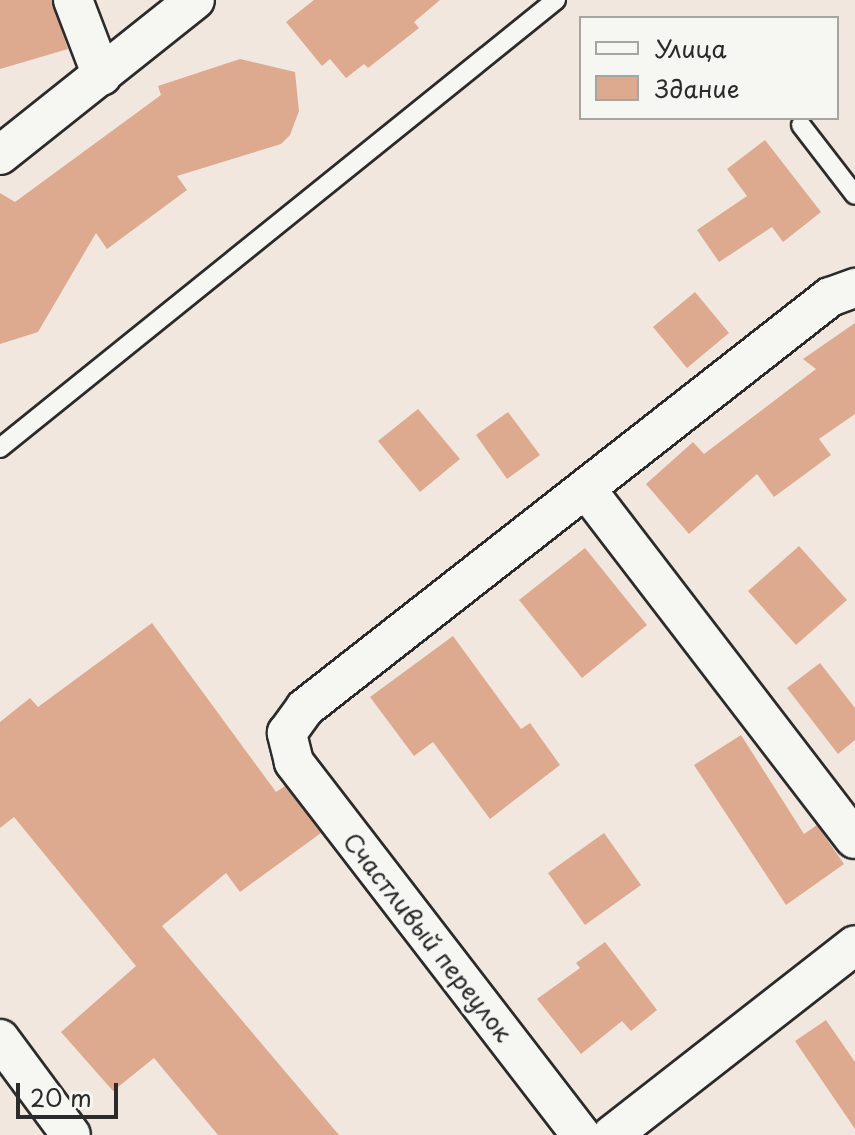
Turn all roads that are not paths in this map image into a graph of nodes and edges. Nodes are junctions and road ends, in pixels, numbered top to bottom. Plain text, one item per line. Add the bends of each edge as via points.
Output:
1 (73, 0) edge
2 (195, 0) edge
3 (556, 0) edge
4 (102, 76) junction
5 (801, 125) dead end
6 (0, 155) edge
7 (855, 195) edge
8 (855, 288) edge
9 (0, 448) edge
10 (586, 489) junction
11 (855, 839) edge
12 (855, 945) edge
13 (0, 1039) edge
14 (71, 1135) edge
15 (581, 1135) edge
16 (612, 1135) edge

1 - 4 street
2 - 4 street
3 - 9 lane
4 - 6 street
5 - 7 lane
8 - 10 street via 830,297
10 - 11 street
10 - 15 street, Счастливый переулок via 305,708 287,733 294,762
12 - 16 street
13 - 14 street

